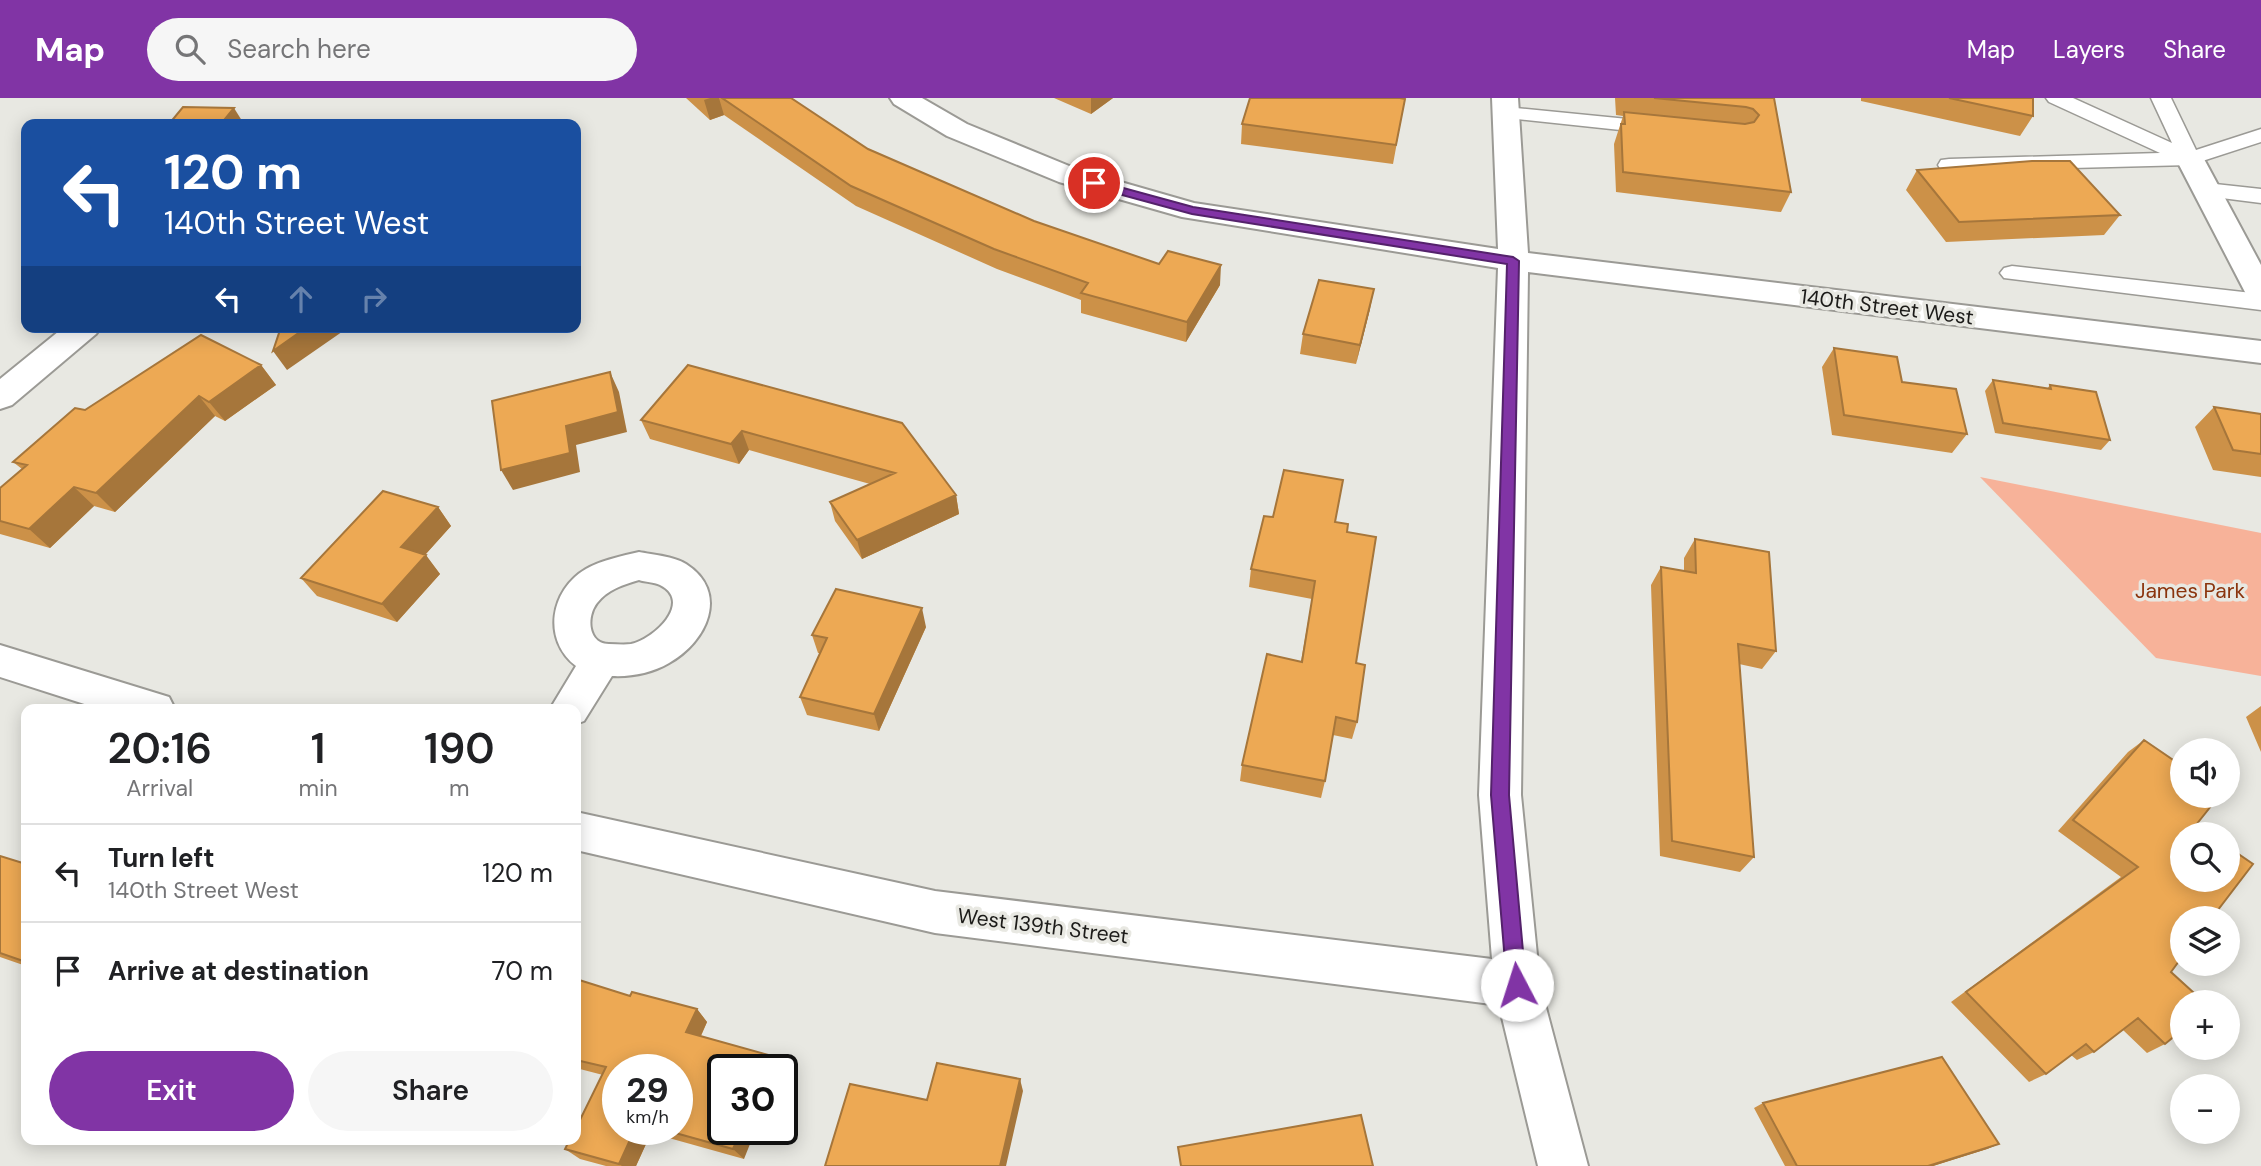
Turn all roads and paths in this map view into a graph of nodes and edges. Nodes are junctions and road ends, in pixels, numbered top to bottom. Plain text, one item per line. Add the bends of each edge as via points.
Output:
1 (2056, 98) edge
2 (2161, 98) edge
3 (913, 100) edge
4 (1505, 106) edge
5 (1682, 130) edge
6 (2261, 135) edge
7 (2190, 159) junction
8 (1949, 165) edge
9 (2206, 190) junction
10 (2261, 196) edge
11 (1513, 261) junction
12 (2012, 273) dead end
13 (2261, 294) edge
14 (2261, 302) edge
15 (78, 333) edge
16 (2261, 352) edge
17 (0, 397) edge
18 (601, 660) dead end
19 (0, 661) edge
20 (139, 704) edge
21 (572, 704) edge
22 (581, 832) edge
23 (1517, 985) junction
24 (1563, 1166) edge

1 - 7 lane
2 - 7 lane
3 - 11 street, 140th Street West via 957,130 1069,176 1192,211
4 - 5 lane
4 - 11 street
6 - 7 lane
7 - 8 lane
7 - 9 street
9 - 10 lane
9 - 13 street
11 - 16 street, 140th Street West
11 - 23 street via 1500,795
12 - 14 lane
15 - 17 street
18 - 21 street
19 - 20 street
22 - 23 street, West 139th Street via 935,912
23 - 24 street

